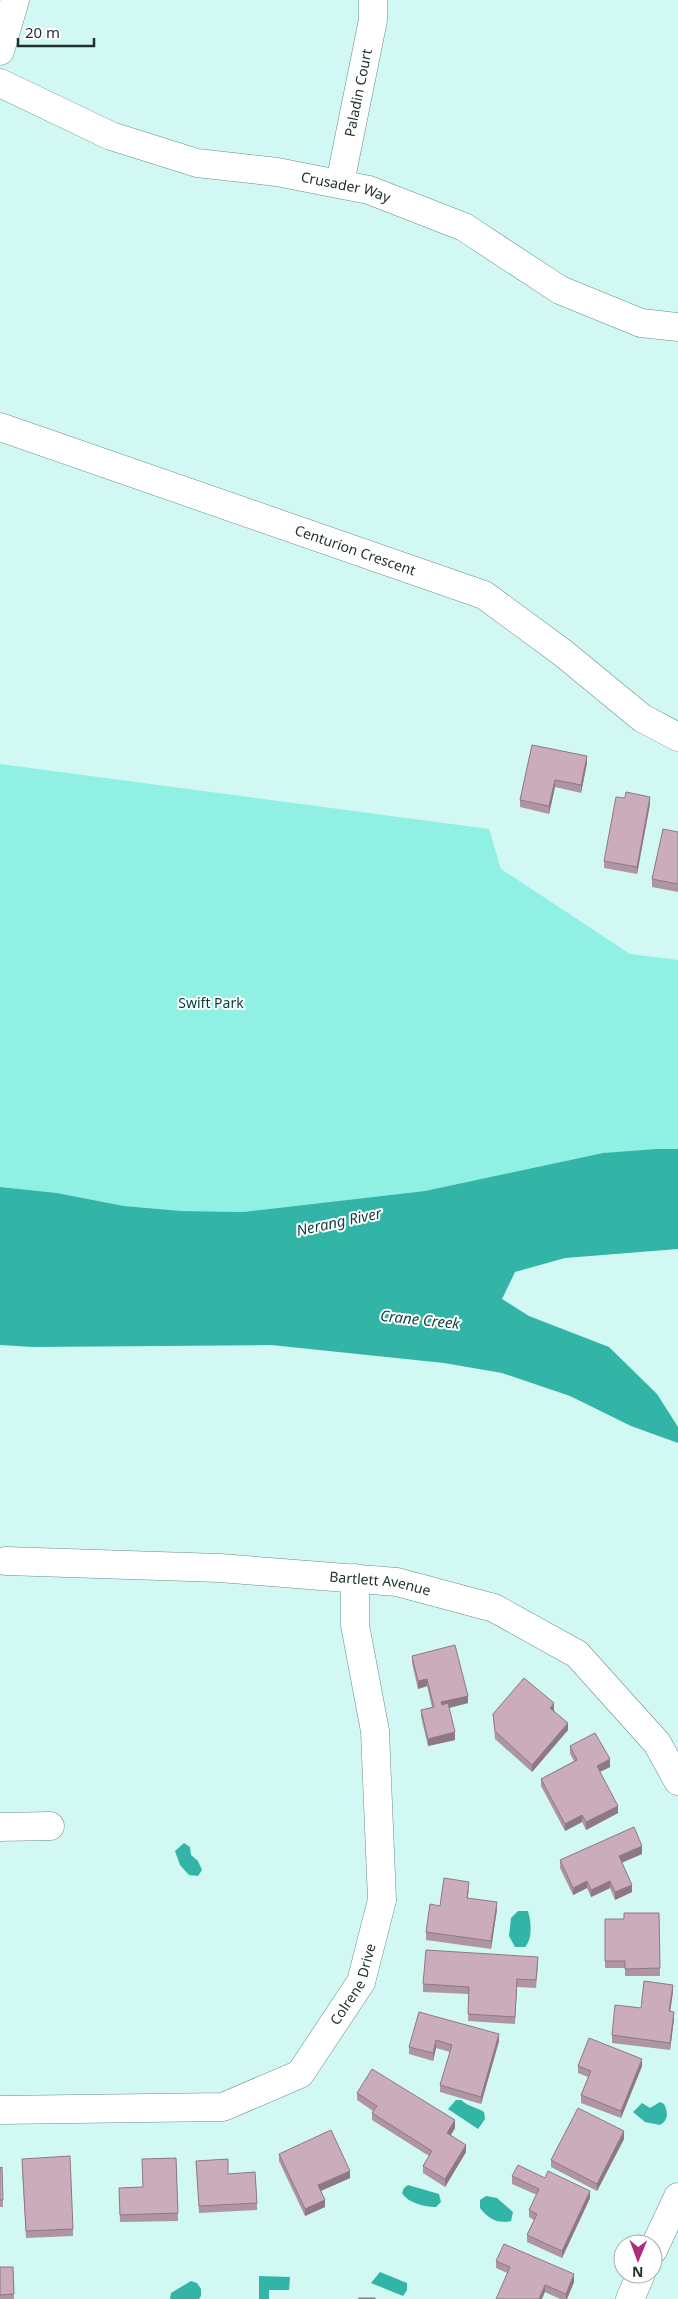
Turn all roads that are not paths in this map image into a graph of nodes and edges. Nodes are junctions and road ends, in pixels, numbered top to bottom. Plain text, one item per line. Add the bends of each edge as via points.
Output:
1 (15, 0) edge
2 (373, 0) edge
3 (0, 51) edge
4 (0, 83) edge
5 (340, 183) junction
6 (678, 327) edge
7 (0, 427) edge
8 (676, 730) edge
9 (6, 1561) dead end
10 (355, 1578) junction
11 (678, 1781) edge
12 (50, 1826) dead end
13 (0, 1827) edge
14 (0, 2110) edge
15 (678, 2197) edge
16 (661, 2234) edge
17 (637, 2284) edge
18 (630, 2299) edge

1 - 3 street
2 - 5 street, Paladin Court via 373,20
4 - 5 street, Crusader Way via 111,136 196,163
5 - 6 street, Crusader Way via 369,190 464,227 560,290 641,323
7 - 8 street, Centurion Crescent via 484,595 642,718
9 - 10 street, Bartlett Avenue via 220,1568
10 - 11 street, Bartlett Avenue via 397,1582 494,1608 577,1654 657,1743
10 - 14 street, Colrene Drive via 355,1624 375,1731 382,1900 361,1982 300,2074 223,2107
12 - 13 street
15 - 16 street
17 - 18 street

